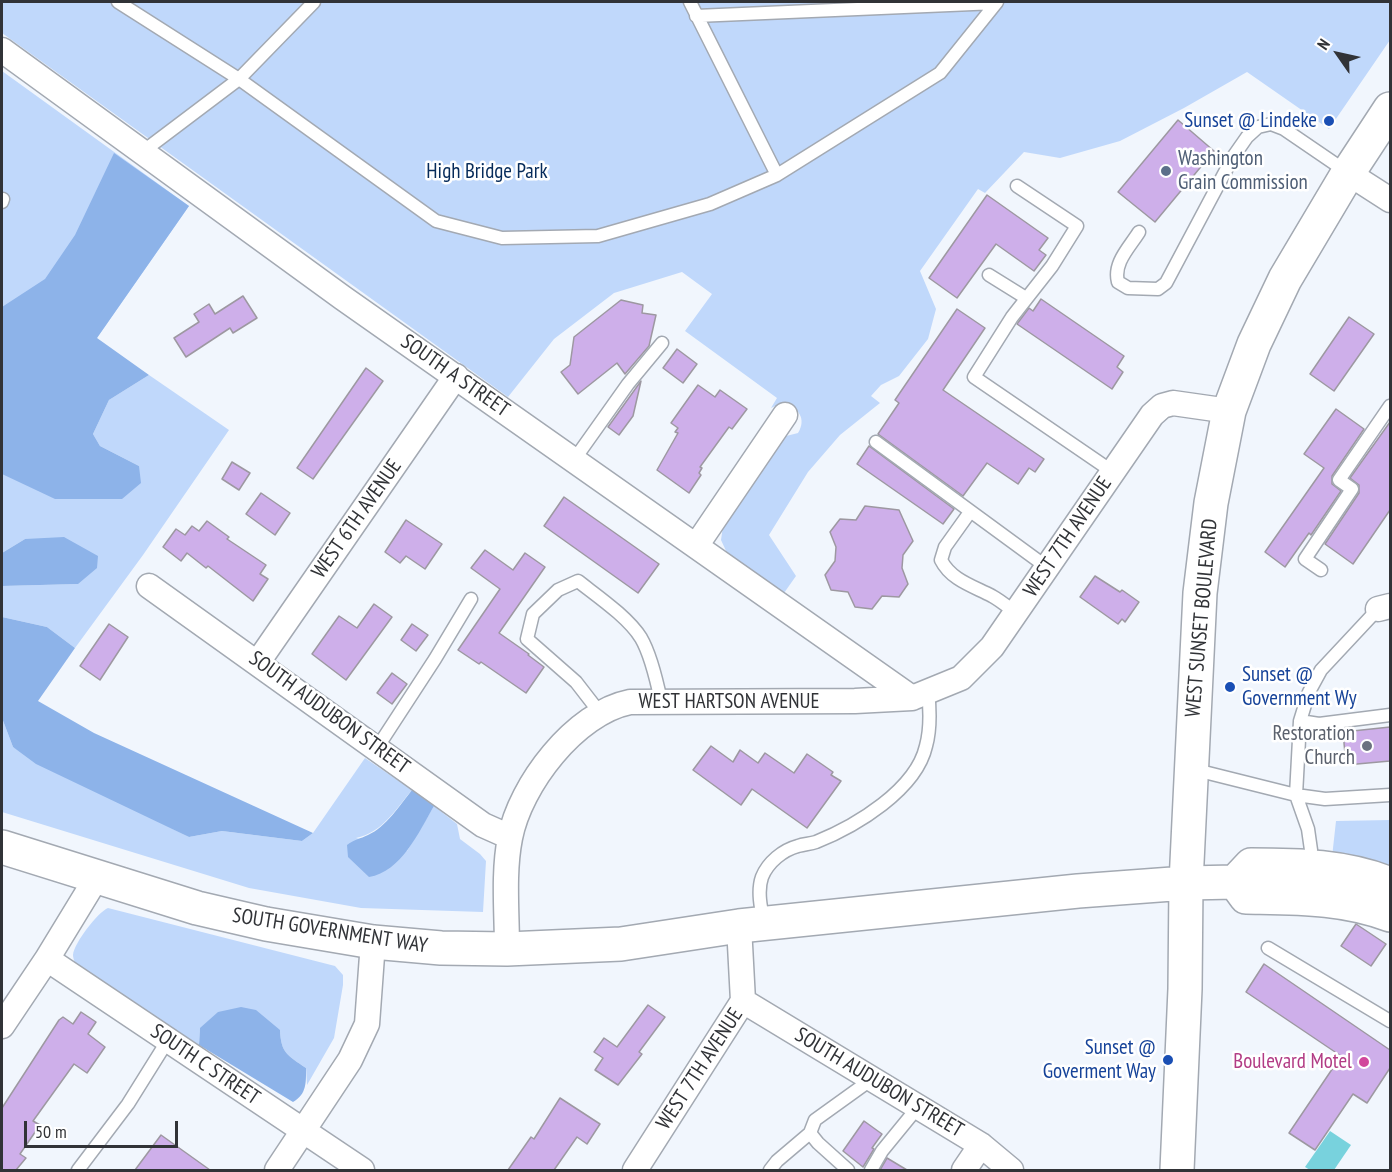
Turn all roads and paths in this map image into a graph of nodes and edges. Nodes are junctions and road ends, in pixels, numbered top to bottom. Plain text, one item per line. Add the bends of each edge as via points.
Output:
1 (118, 2) edge
2 (314, 2) edge
3 (690, 2) edge
4 (997, 2) edge
5 (696, 16) junction
6 (2, 50) edge
7 (238, 79) junction
8 (1390, 109) edge
9 (141, 153) junction
10 (1348, 173) junction
11 (777, 175) junction
12 (1017, 186) dead end
13 (1390, 200) edge
14 (1139, 232) dead end
15 (989, 275) dead end
16 (1026, 298) junction
17 (662, 343) dead end
18 (456, 376) junction
19 (1390, 405) edge
20 (1229, 411) junction
21 (785, 415) dead end
22 (876, 442) dead end
23 (574, 460) junction
24 (1113, 472) junction
25 (970, 512) junction
26 (696, 546) junction
27 (1048, 568) junction
28 (1321, 570) dead end
29 (150, 586) dead end
30 (471, 599) dead end
31 (1384, 607) edge
32 (1016, 613) junction
33 (258, 662) junction
34 (920, 694) junction
35 (661, 701) junction
36 (600, 712) junction
37 (1390, 715) edge
38 (1300, 721) junction
39 (376, 748) junction
40 (1191, 769) junction
41 (1296, 795) junction
42 (1390, 795) edge
43 (510, 837) junction
44 (2, 847) edge
45 (1309, 866) junction
46 (97, 877) junction
47 (1235, 882) junction
48 (1186, 883) junction
49 (1390, 884) edge
50 (1390, 915) edge
51 (751, 924) junction
52 (373, 942) junction
53 (1268, 948) dead end
54 (507, 949) junction
55 (48, 959) junction
56 (743, 1001) junction
57 (1390, 1021) edge
58 (2, 1026) edge
59 (168, 1040) junction
60 (872, 1079) junction
61 (918, 1107) junction
62 (304, 1131) junction
63 (810, 1133) junction
64 (981, 1145) junction
65 (78, 1170) edge
66 (277, 1170) edge
67 (362, 1170) edge
68 (635, 1170) edge
69 (770, 1170) edge
70 (848, 1170) edge
71 (871, 1170) edge
72 (964, 1170) edge
73 (1011, 1170) edge
74 (1176, 1170) edge

1 - 7 lane
2 - 7 lane
3 - 5 lane
4 - 5 lane
4 - 11 lane via 940,73
5 - 11 lane
6 - 9 street, SOUTH A STREET
7 - 9 lane
7 - 11 lane via 436,221 502,238 598,236 710,204
8 - 10 main road, WEST SUNSET BOULEVARD
9 - 18 street, SOUTH A STREET
10 - 13 street
10 - 14 lane via 1284,129 1271,124 1258,127 1233,157 1166,283 1158,289 1128,288 1118,282 1118,263
10 - 20 main road, WEST SUNSET BOULEVARD via 1285,279 1254,344
12 - 16 lane via 1077,226
15 - 16 lane
16 - 24 lane via 974,377
17 - 23 lane
18 - 23 street, SOUTH A STREET
18 - 33 street, WEST 6TH AVENUE
19 - 28 lane via 1339,480 1352,489 1305,559
20 - 24 street, WEST 7TH AVENUE via 1162,406
20 - 40 main road, WEST SUNSET BOULEVARD via 1211,503 1200,593
21 - 26 street
22 - 25 lane
23 - 26 street, SOUTH A STREET
24 - 27 street, WEST 7TH AVENUE
25 - 27 lane
25 - 32 lane via 945,547 941,560 953,575
26 - 34 street, SOUTH A STREET
27 - 32 street, WEST 7TH AVENUE
29 - 33 street, SOUTH AUDUBON STREET
30 - 39 lane
31 - 38 lane via 1321,670
32 - 34 street, WEST 7TH AVENUE via 992,647 961,678
33 - 39 street, SOUTH AUDUBON STREET
34 - 35 street, WEST HARTSON AVENUE via 855,701
34 - 51 lane via 930,713 926,746 918,768 876,809 832,835 796,846 772,860 761,879 760,898
35 - 36 street, WEST HARTSON AVENUE via 630,702
35 - 36 lane via 641,638 578,581 558,590 533,614 527,639 576,682
36 - 43 street, WEST HARTSON AVENUE via 584,723 537,776 518,810
37 - 38 lane via 1319,724
38 - 41 lane
39 - 43 street, SOUTH AUDUBON STREET via 489,829
40 - 41 lane
40 - 48 main road, WEST SUNSET BOULEVARD
41 - 42 lane via 1325,799
41 - 45 lane via 1308,829
43 - 54 street, WEST HARTSON AVENUE
44 - 46 main road, SOUTH GOVERNMENT WAY
45 - 47 main road via 1251,865
45 - 49 main road via 1371,876
46 - 52 main road, SOUTH GOVERNMENT WAY via 197,908
46 - 55 street
47 - 48 main road
47 - 50 main road via 1245,897 1323,899
48 - 51 main road, SOUTH GOVERNMENT WAY
48 - 74 main road, WEST SUNSET BOULEVARD
51 - 54 main road, SOUTH GOVERNMENT WAY via 621,944
51 - 56 street, WEST 7TH AVENUE
52 - 54 main road, SOUTH GOVERNMENT WAY
52 - 62 street via 367,1024 350,1060
53 - 57 lane
55 - 58 street
55 - 59 street, SOUTH C STREET
56 - 60 street, SOUTH AUDUBON STREET
56 - 68 street, WEST 7TH AVENUE
59 - 62 street, SOUTH C STREET
59 - 65 lane via 128,1104
60 - 61 street, SOUTH AUDUBON STREET
60 - 63 lane via 816,1120
61 - 64 street, SOUTH AUDUBON STREET
61 - 71 lane
62 - 66 street
62 - 67 street, SOUTH C STREET
63 - 69 lane
63 - 70 lane
64 - 72 street
64 - 73 street, SOUTH AUDUBON STREET

